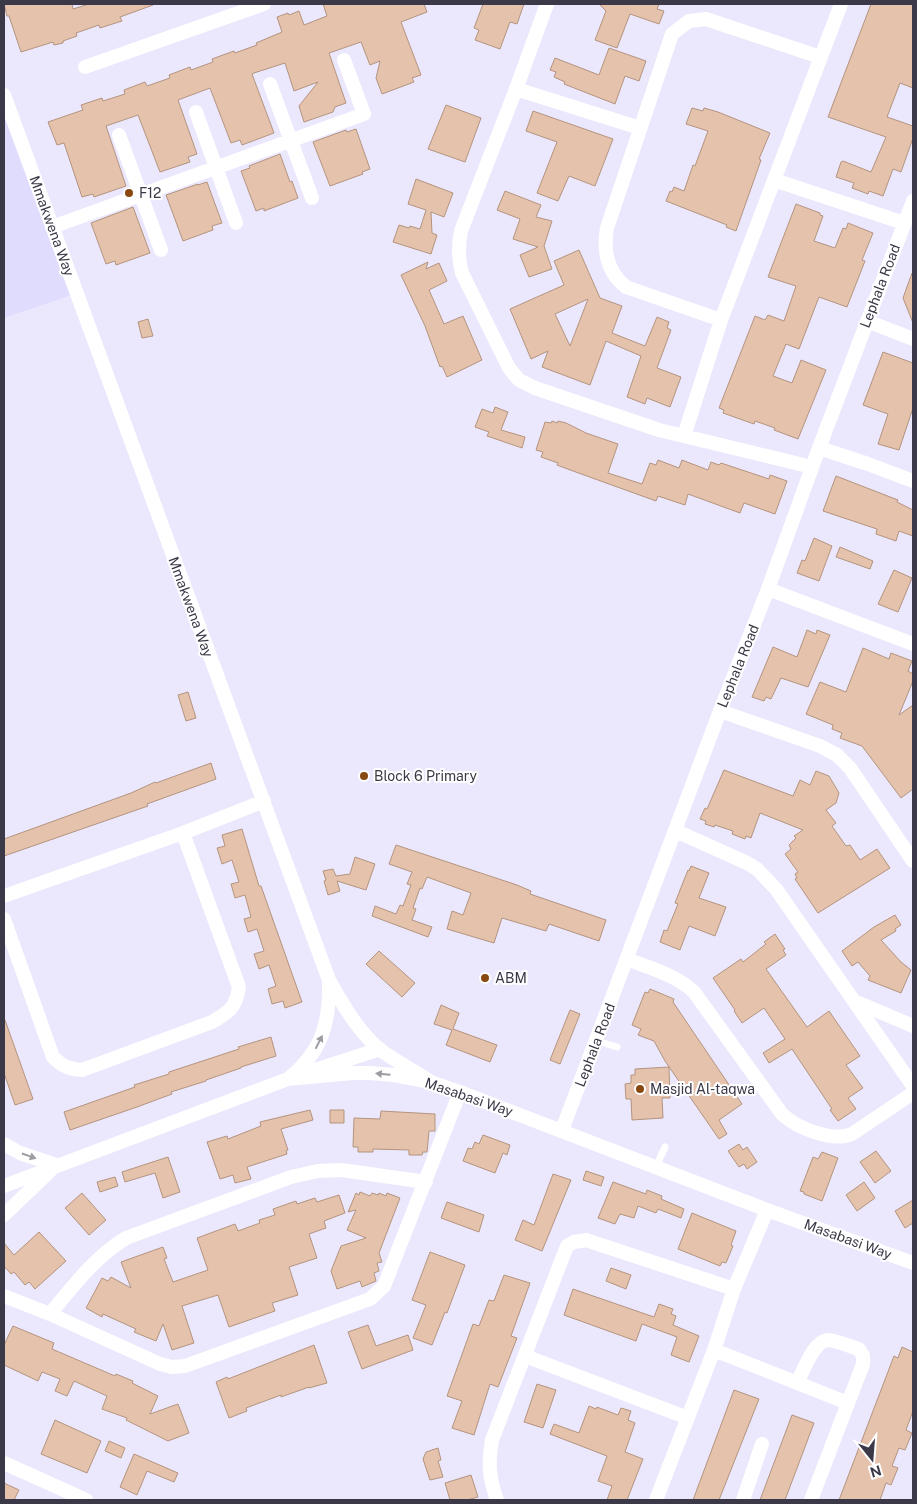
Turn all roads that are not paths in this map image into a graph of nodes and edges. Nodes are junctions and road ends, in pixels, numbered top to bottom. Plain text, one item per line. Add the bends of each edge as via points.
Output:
1 (264, 4) edge
2 (547, 4) edge
3 (841, 4) edge
4 (820, 57) junction
5 (344, 60) dead end
6 (85, 68) dead end
7 (270, 84) dead end
8 (516, 89) junction
9 (4, 95) edge
10 (196, 112) dead end
11 (640, 128) junction
12 (119, 135) dead end
13 (290, 141) junction
14 (216, 168) junction
15 (774, 180) junction
16 (141, 194) junction
17 (312, 198) dead end
18 (913, 201) edge
19 (236, 222) dead end
20 (904, 224) junction
21 (52, 227) junction
22 (161, 250) dead end
23 (721, 320) junction
24 (867, 321) junction
25 (913, 339) edge
26 (684, 436) junction
27 (819, 448) junction
28 (812, 467) junction
29 (913, 481) edge
30 (768, 589) junction
31 (913, 644) edge
32 (720, 711) junction
33 (264, 801) junction
34 (676, 831) junction
35 (182, 833) junction
36 (913, 861) edge
37 (4, 896) edge
38 (4, 919) edge
39 (627, 959) junction
40 (330, 980) junction
41 (853, 1001) junction
42 (913, 1026) edge
43 (597, 1041) junction
44 (617, 1047) dead end
45 (380, 1049) junction
46 (288, 1079) junction
47 (432, 1082) junction
48 (913, 1086) edge
49 (460, 1092) junction
50 (913, 1093) edge
51 (562, 1130) junction
52 (4, 1144) edge
53 (665, 1147) dead end
54 (56, 1165) junction
55 (656, 1167) junction
56 (426, 1182) junction
57 (4, 1186) edge
58 (767, 1210) junction
59 (4, 1215) edge
60 (913, 1263) edge
61 (734, 1290) junction
62 (4, 1296) edge
63 (50, 1314) junction
64 (714, 1350) junction
65 (525, 1356) junction
66 (797, 1383) junction
67 (848, 1403) junction
68 (688, 1418) junction
69 (762, 1444) dead end
70 (4, 1463) edge
71 (86, 1500) edge
72 (497, 1500) edge
73 (656, 1500) edge
74 (742, 1500) edge
75 (811, 1500) edge

1 - 6 street
2 - 8 street
3 - 4 street
4 - 11 street via 706,19 688,21 672,34
4 - 15 street
5 - 13 street via 364,114
7 - 13 street
8 - 11 street
8 - 26 street via 461,231 458,259 462,273 509,368 520,380 544,391
9 - 21 street, Mmakwena Way
10 - 14 street
11 - 23 street via 607,228 606,256 611,270 626,287
12 - 16 street
13 - 14 street
13 - 17 street
14 - 16 street
14 - 19 street
15 - 20 street
15 - 23 street
16 - 21 street
16 - 22 street
18 - 20 street, Lephala Road
20 - 24 street, Lephala Road
21 - 33 street, Mmakwena Way
23 - 26 street
24 - 25 street
24 - 27 street, Lephala Road
26 - 28 street
27 - 28 street, Lephala Road
27 - 29 street
28 - 30 street, Lephala Road
30 - 31 street
30 - 32 street, Lephala Road
32 - 34 street, Lephala Road
32 - 36 street via 820,746 837,756 850,768
33 - 35 street
33 - 40 street, Mmakwena Way
34 - 39 street, Lephala Road
34 - 41 street via 747,863 766,877
35 - 37 street
35 - 38 street via 239,987 234,1006 212,1022 82,1070 62,1066 53,1057
39 - 43 street, Lephala Road
39 - 50 street via 686,984 782,1114 799,1126 844,1137
40 - 45 street, Mmakwena Way via 346,1009
46 -> 40 street via 318,1046 329,1006
41 - 42 street
41 - 48 street
43 - 44 lane
43 - 51 street, Lephala Road
45 - 46 street
45 - 47 street, Mmakwena Way
47 -> 46 street, Masabasi Way via 370,1073
46 - 54 street, Masabasi Way
47 - 49 street, Masabasi Way
49 - 51 street, Masabasi Way
49 - 56 street
51 - 55 street, Masabasi Way
52 -> 54 street
53 - 55 lane
54 - 57 street
54 - 59 street, Masabasi Way
55 - 58 street, Masabasi Way
56 - 63 street via 341,1170 291,1177 126,1238 92,1264
56 - 63 street via 384,1286 378,1293 370,1299 184,1366 160,1364
58 - 60 street, Masabasi Way
58 - 61 street
61 - 64 street
61 - 65 street via 586,1240 574,1242 564,1253
62 - 63 street
64 - 66 street
64 - 68 street
65 - 68 street
65 - 72 street via 492,1440 489,1470
66 - 67 street
66 - 67 street via 814,1349 821,1343 828,1340 859,1349 863,1364
67 - 75 street
68 - 73 street
69 - 74 street
70 - 71 street

